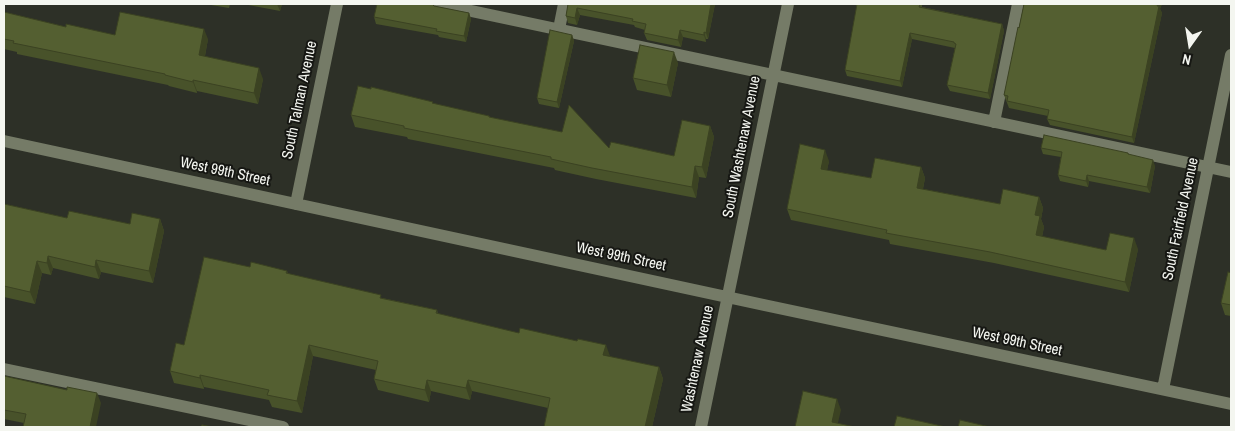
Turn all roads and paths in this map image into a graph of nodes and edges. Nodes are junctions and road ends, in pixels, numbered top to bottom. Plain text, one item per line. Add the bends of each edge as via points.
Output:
1 (337, 4) edge
2 (438, 4) edge
3 (564, 4) edge
4 (788, 4) edge
5 (1018, 4) edge
6 (559, 29) junction
7 (1231, 55) edge
8 (773, 75) junction
9 (994, 122) junction
10 (4, 141) edge
11 (1208, 167) junction
12 (1231, 172) edge
13 (296, 204) junction
14 (728, 297) junction
15 (4, 369) edge
16 (1163, 389) junction
17 (1231, 404) edge
18 (283, 427) edge
19 (701, 427) edge

1 - 13 street, South Talman Avenue
2 - 6 street
3 - 6 street
4 - 8 street, South Washtenaw Avenue
5 - 9 street
6 - 8 street
7 - 11 street, South Fairfield Avenue
8 - 9 street
8 - 14 street, South Washtenaw Avenue
9 - 11 street
10 - 13 street, West 99th Street
11 - 12 street
11 - 16 street, South Fairfield Avenue
13 - 14 street, West 99th Street
14 - 16 street, West 99th Street
14 - 19 street, Washtenaw Avenue
15 - 18 street
16 - 17 street, West 99th Street

